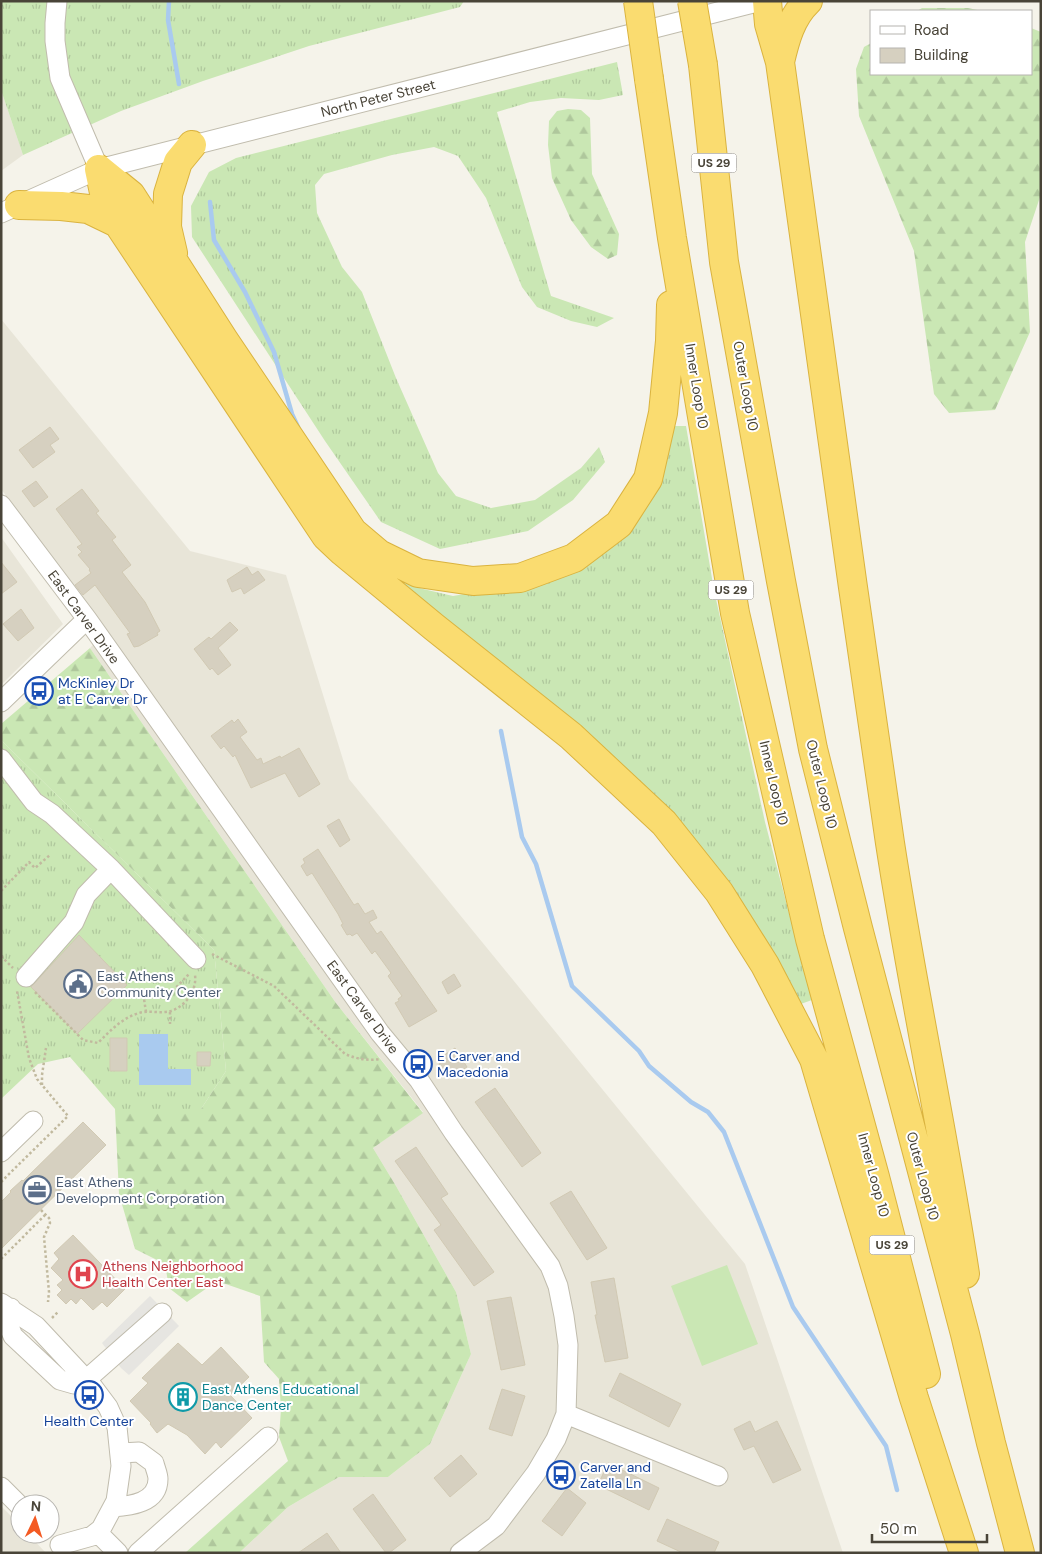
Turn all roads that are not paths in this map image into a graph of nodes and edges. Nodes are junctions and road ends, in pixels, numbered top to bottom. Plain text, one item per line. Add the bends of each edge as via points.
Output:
1 (58, 1) edge
2 (638, 1) edge
3 (692, 1) edge
4 (760, 1) edge
5 (767, 1) edge
6 (808, 1) edge
7 (780, 62) junction
8 (192, 145) junction
9 (99, 169) junction
10 (10, 209) edge
11 (117, 224) junction
12 (672, 238) junction
13 (176, 264) junction
14 (1, 505) edge
15 (86, 619) junction
16 (1, 702) edge
17 (1, 760) edge
18 (111, 869) junction
19 (196, 959) road end
20 (23, 982) road end
21 (34, 1121) dead end
22 (1, 1152) edge
23 (6, 1305) edge
24 (162, 1313) dead end
25 (87, 1379) junction
26 (566, 1414) junction
27 (268, 1437) dead end
28 (991, 1443) junction
29 (121, 1453) junction
30 (718, 1476) dead end
31 (1, 1487) edge
32 (10, 1496) edge
33 (113, 1507) junction
34 (96, 1532) junction
35 (60, 1543) edge
36 (482, 1547) edge
37 (118, 1553) edge
38 (138, 1553) edge
39 (460, 1553) edge
40 (964, 1553) edge
41 (969, 1553) edge
42 (1020, 1553) edge

1 - 9 street via 55,23 60,78
2 - 12 highway, Inner Loop 10 / US 29, bridge
3 - 28 highway, Outer Loop 10 / US 29, bridge via 703,65 724,262 813,749
4 - 8 street, North Peter Street
5 - 7 highway via 769,24
6 - 7 highway via 790,28
7 - 28 highway via 891,845 955,1205
8 - 9 street, North Peter Street
8 - 13 highway via 178,162 168,194 167,227
9 - 10 street, North Peter Street
9 - 11 highway via 107,207
9 - 13 highway via 131,195
10 - 11 highway via 61,206 88,209
11 - 40 highway via 326,536 571,736 664,822 724,900 766,965 814,1059 914,1398
12 - 13 highway via 670,341 663,413 648,478 619,524 574,558 520,578 473,581 418,573 378,554 353,532
12 - 41 highway, Inner Loop 10 / US 29 via 737,622 810,939 875,1177
14 - 15 street, East Carver Drive
15 - 16 street
15 - 26 street, East Carver Drive via 550,1266 558,1286 567,1335
17 - 18 street via 34,802 52,814
18 - 19 street
18 - 20 street via 86,895 74,922
21 - 22 street
23 - 25 street via 36,1326
24 - 25 street
25 - 29 street via 108,1407 117,1427
26 - 30 street
26 - 36 street, East Carver Drive via 536,1473
27 - 38 street
28 - 42 highway, Outer Loop 10 / US 29
29 - 33 street via 120,1484
29 - 33 street via 139,1452 154,1463 158,1480 154,1490 141,1503
31 - 32 street
33 - 34 street
34 - 35 street via 92,1536
34 - 37 street
36 - 39 street, East Carver Drive

